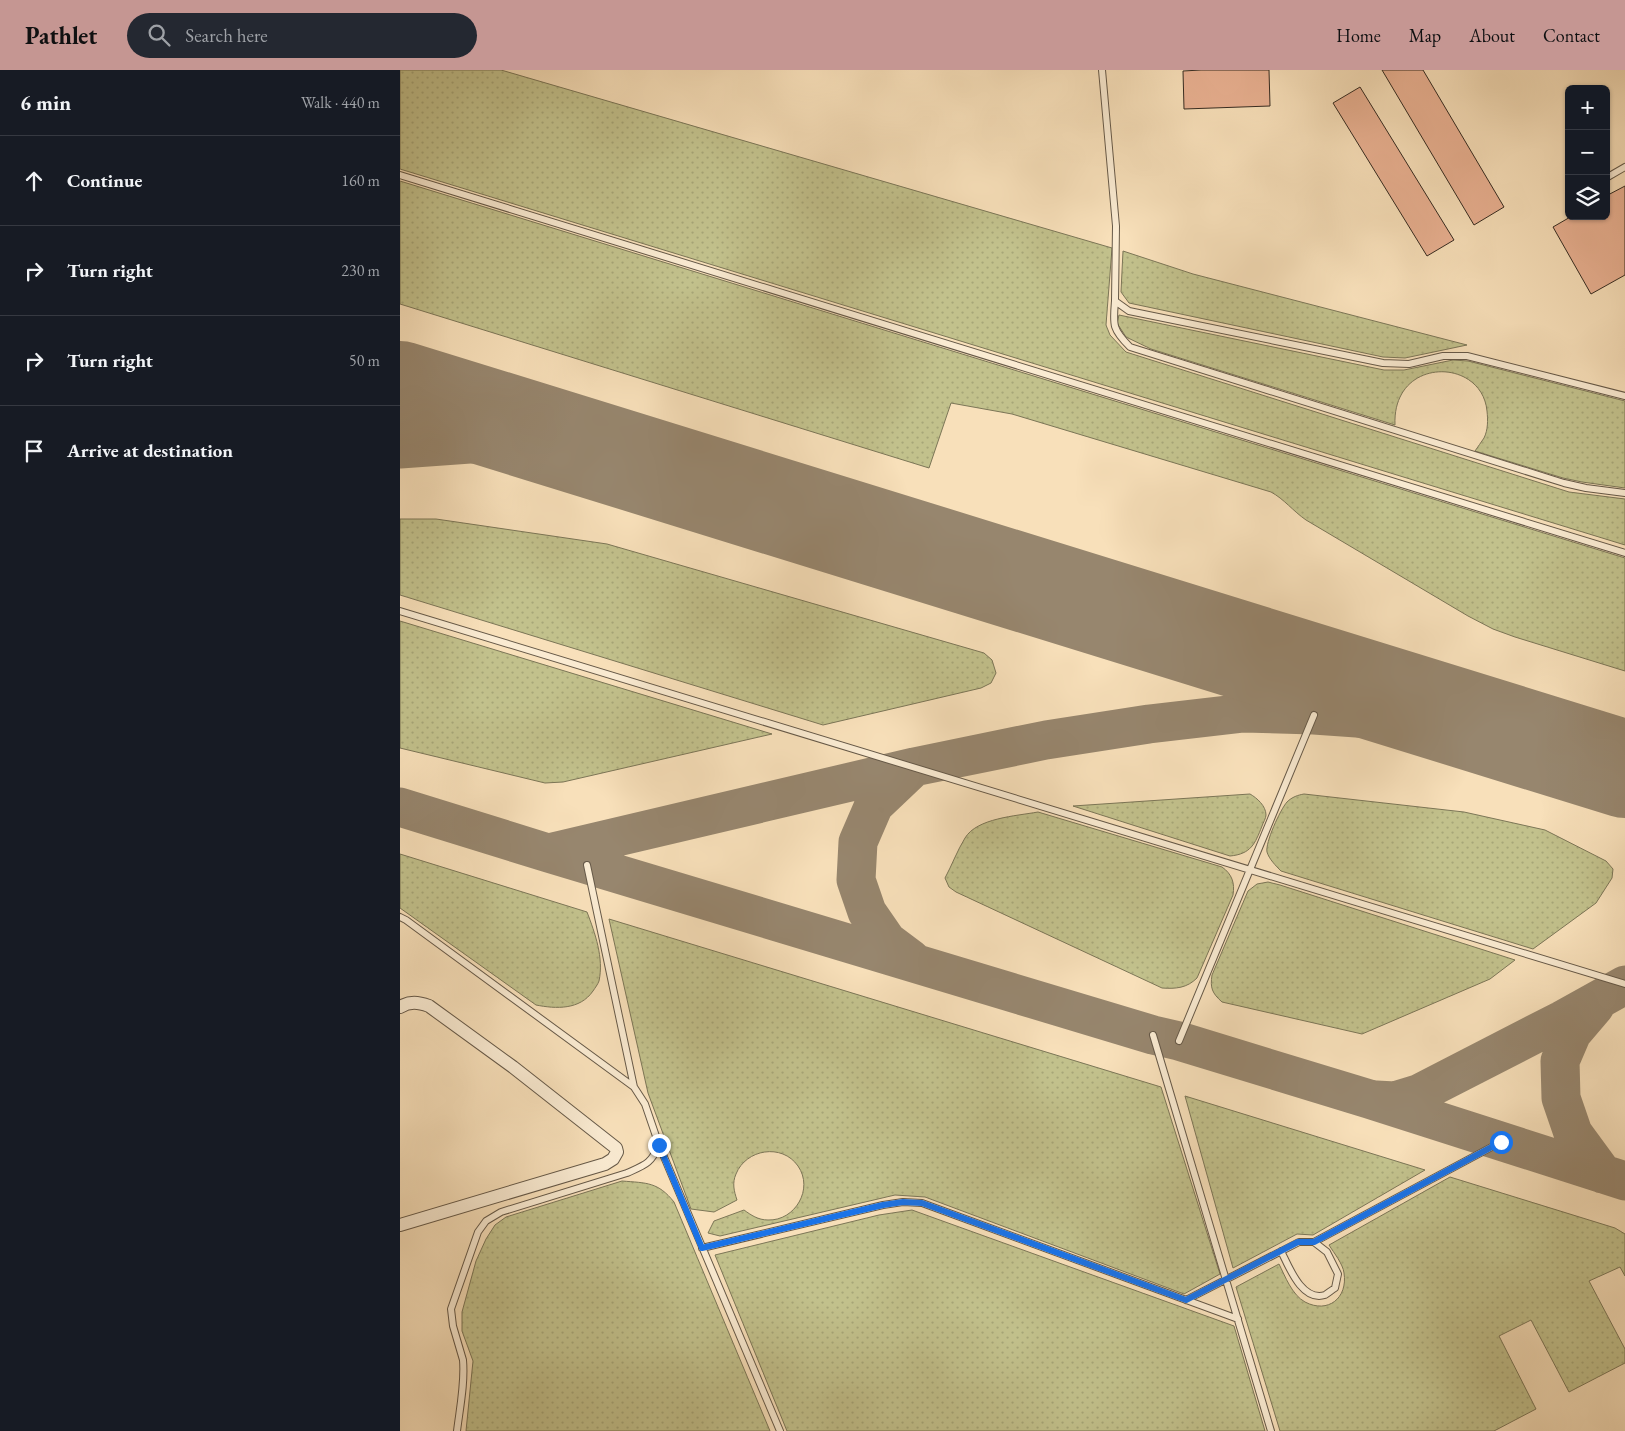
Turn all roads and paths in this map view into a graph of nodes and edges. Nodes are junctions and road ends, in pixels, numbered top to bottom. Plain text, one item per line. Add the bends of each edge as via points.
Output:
1 (1102, 70) edge
2 (1625, 167) edge
3 (400, 175) edge
4 (1610, 176) edge
5 (1115, 301) junction
6 (1625, 396) edge
7 (1625, 493) edge
8 (1625, 553) edge
9 (400, 611) edge
10 (1314, 715) dead end
11 (588, 865) dead end
12 (1250, 870) junction
13 (400, 917) edge
14 (1625, 984) edge
15 (400, 1007) edge
16 (1153, 1035) dead end
17 (1179, 1041) dead end
18 (634, 1088) junction
19 (1501, 1142) dead end
20 (659, 1145) junction
21 (400, 1225) edge
22 (1314, 1242) junction
23 (702, 1248) junction
24 (1281, 1251) junction
25 (1226, 1279) junction
26 (1186, 1300) junction
27 (1238, 1319) junction
28 (458, 1431) edge
29 (780, 1431) edge
30 (1271, 1431) edge

1 - 5 lane via 1116,226
2 - 4 lane
3 - 8 lane
5 - 6 lane via 1129,311 1383,364 1467,356
5 - 7 lane via 1113,324 1130,347 1564,483
9 - 12 lane
10 - 12 lane
11 - 18 lane
12 - 14 lane
12 - 17 lane
13 - 18 lane
15 - 21 street via 411,1002 429,1006 513,1067 617,1152 613,1160 605,1164
16 - 25 lane
18 - 20 lane via 645,1104
19 - 22 lane
20 - 23 lane
20 - 28 lane via 653,1158 642,1166 501,1212 486,1221 478,1232 451,1309 464,1376
22 - 24 lane via 1298,1242
22 - 24 lane via 1327,1252 1338,1274 1335,1288 1326,1294 1314,1296 1300,1287
23 - 26 lane via 883,1205 922,1203
23 - 29 lane
24 - 25 lane
25 - 26 lane
25 - 27 lane
26 - 27 lane
27 - 30 lane

